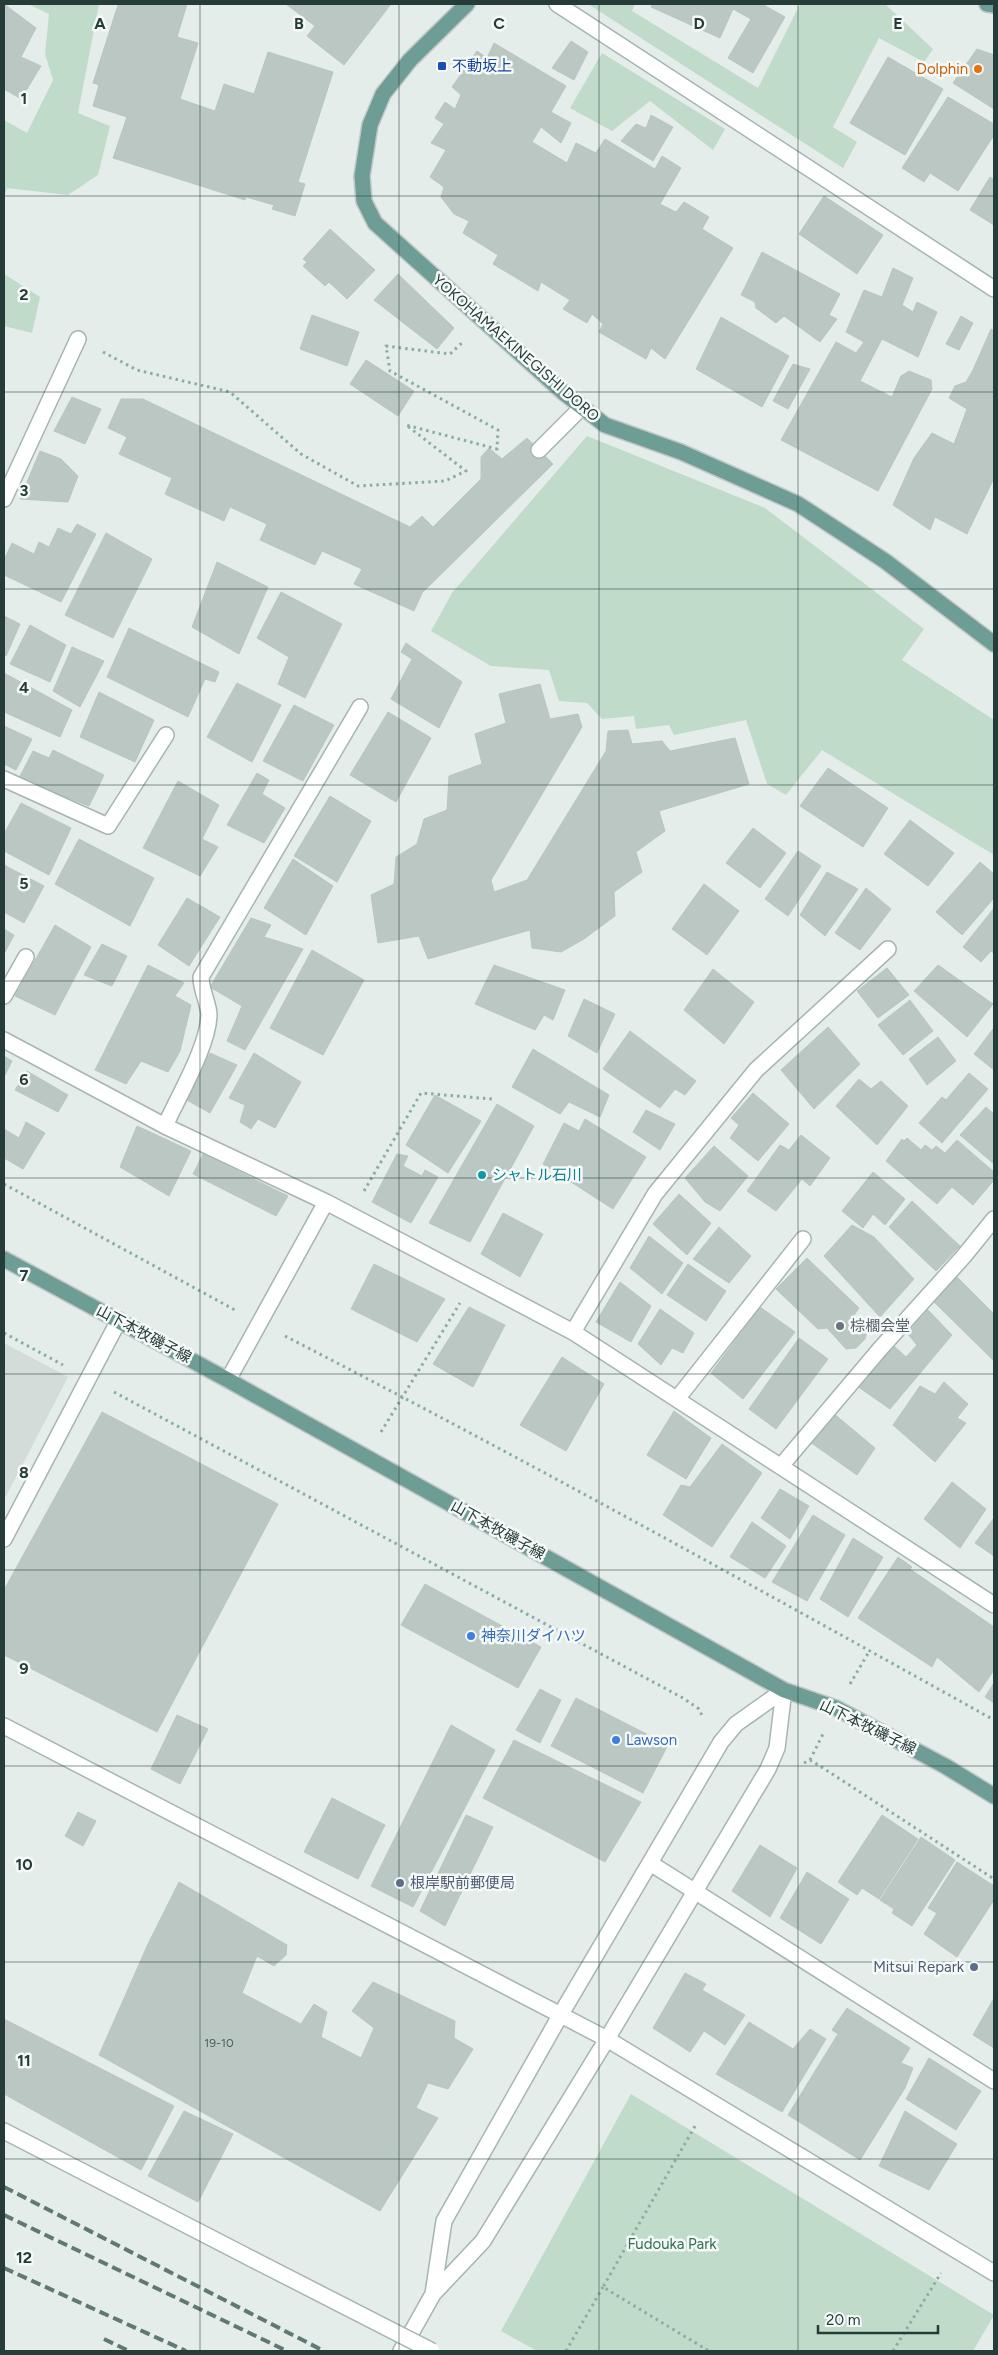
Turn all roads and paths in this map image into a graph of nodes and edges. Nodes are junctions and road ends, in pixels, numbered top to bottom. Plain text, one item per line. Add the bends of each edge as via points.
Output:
1 (467, 4) edge
2 (557, 4) edge
3 (987, 4) edge
4 (994, 5) edge
5 (994, 289) edge
6 (486, 323) junction
7 (78, 339) joint
8 (582, 407) junction
9 (540, 450) dead end
10 (4, 499) edge
11 (994, 644) edge
12 (360, 707) dead end
13 (166, 735) dead end
14 (4, 779) edge
15 (888, 949) dead end
16 (26, 957) dead end
17 (4, 996) edge
18 (4, 1040) edge
19 (492, 1098) dead end
20 (165, 1126) junction
21 (4, 1184) edge
22 (326, 1202) junction
23 (350, 1215) junction
24 (994, 1219) edge
25 (803, 1239) dead end
26 (4, 1258) edge
27 (473, 1281) junction
28 (119, 1320) junction
29 (260, 1323) junction
30 (572, 1332) junction
31 (4, 1333) edge
32 (72, 1369) dead end
33 (228, 1380) junction
34 (114, 1392) dead end
35 (402, 1396) junction
36 (677, 1399) junction
37 (366, 1456) junction
38 (781, 1466) junction
39 (4, 1540) edge
40 (994, 1604) edge
41 (784, 1690) junction
42 (994, 1720) edge
43 (702, 1721) dead end
44 (4, 1726) edge
45 (799, 1768) dead end
46 (993, 1792) edge
47 (650, 1863) junction
48 (994, 1879) edge
49 (696, 1890) junction
50 (561, 2014) junction
51 (607, 2039) junction
52 (994, 2081) edge
53 (700, 2117) dead end
54 (4, 2131) edge
55 (945, 2266) dead end
56 (994, 2273) edge
57 (603, 2287) junction
58 (433, 2294) junction
59 (401, 2351) edge
60 (432, 2351) edge
61 (566, 2351) edge
62 (709, 2351) edge
63 (893, 2351) edge

1 - 6 main road, YOKOHAMAEKINEGISHI DORO via 410,60 382,94 370,125 362,176 364,202 375,223
2 - 5 street
3 - 4 main road
6 - 7 path via 450,354 386,346 390,371 498,430 496,449 406,426 466,470 445,481 358,486 301,454 230,392 137,370
6 - 8 main road, YOKOHAMAEKINEGISHI DORO
7 - 10 street
8 - 9 street
8 - 11 main road, YOKOHAMAEKINEGISHI DORO via 605,425 681,452 798,504 885,561
12 - 20 street via 201,977 209,1013 206,1035
13 - 14 street via 108,826
15 - 30 street via 756,1070 654,1194
16 - 17 street
18 - 20 street
19 - 23 path via 421,1093
20 - 22 street
21 - 29 path
22 - 23 street
22 - 29 street
23 - 27 street
24 - 38 street
25 - 36 street
26 - 28 main road, 山下本牧磯子線
27 - 30 street
27 - 35 path
28 - 33 main road, 山下本牧磯子線
28 - 39 street
29 - 33 street
29 - 35 path
30 - 36 street
31 - 32 path
33 - 37 main road, 山下本牧磯子線
34 - 43 path via 683,1698 699,1709
35 - 37 path
35 - 42 path
36 - 38 street
37 - 41 main road, 山下本牧磯子線
38 - 40 street
41 - 46 main road, 山下本牧磯子線 via 836,1708
41 - 47 street via 736,1724 721,1742
41 - 49 street via 775,1755
44 - 50 street
45 - 48 path via 807,1760 817,1764
47 - 49 street
47 - 50 street
49 - 51 street
49 - 52 street
50 - 51 street
50 - 58 street via 444,2221
51 - 56 street
51 - 58 street via 483,2241
53 - 57 path
54 - 60 street, bridge
55 - 63 path
57 - 61 path
57 - 62 path
58 - 59 street

